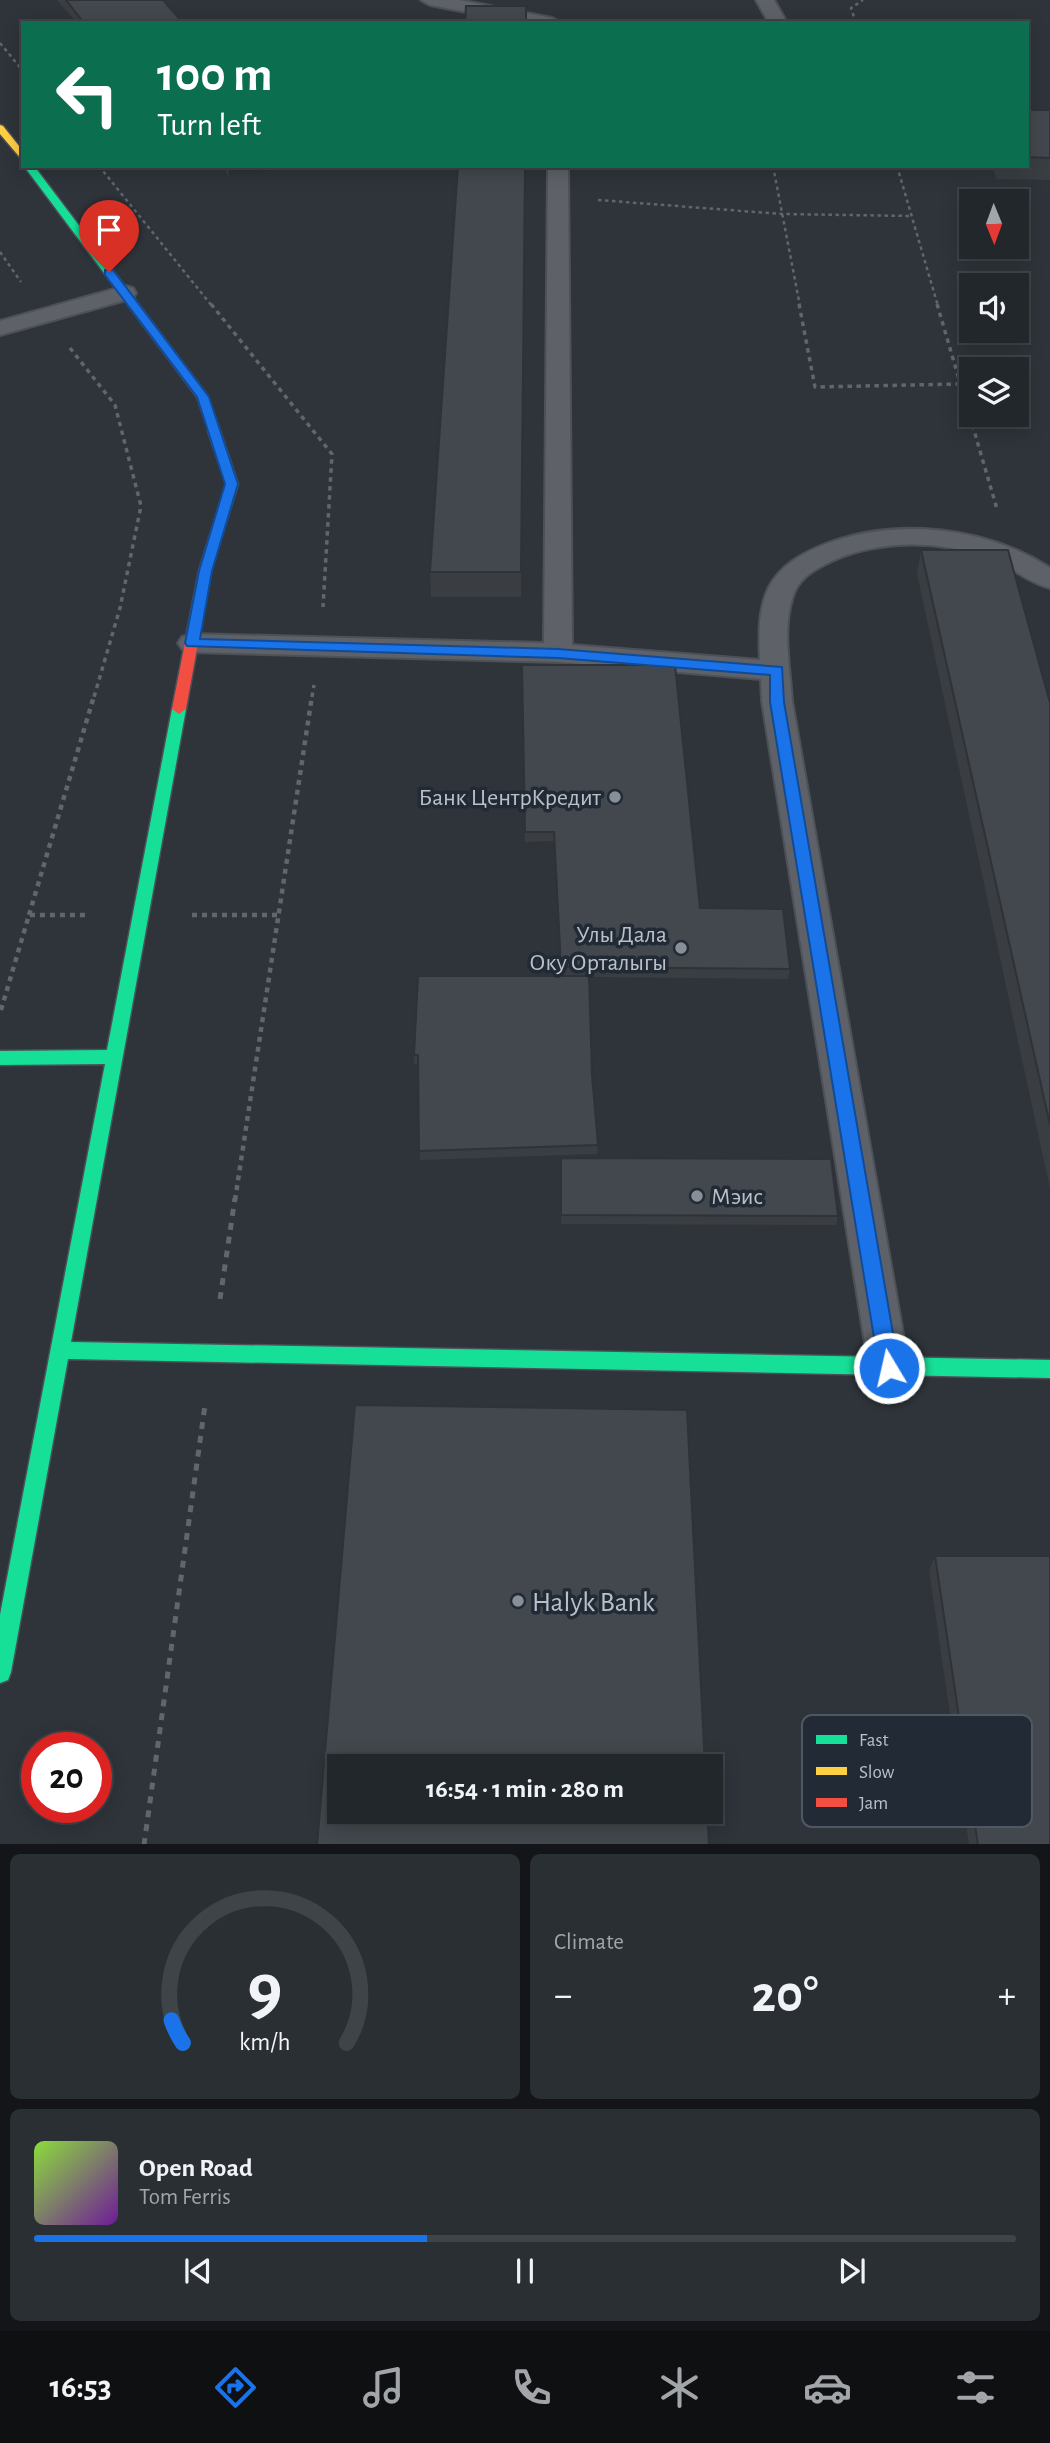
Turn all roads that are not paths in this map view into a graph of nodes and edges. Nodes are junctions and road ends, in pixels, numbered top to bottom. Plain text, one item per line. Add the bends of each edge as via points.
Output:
1 (430, 0) edge
2 (553, 0) edge
3 (765, 0) edge
4 (541, 21) edge
5 (557, 21) edge
6 (777, 21) edge
7 (0, 128) edge
8 (21, 155) edge
9 (31, 168) edge
10 (558, 168) edge
11 (125, 293) junction
12 (0, 328) edge
13 (1047, 573) edge
14 (192, 643) junction
15 (558, 653) junction
16 (777, 671) junction
17 (116, 1057) junction
18 (0, 1058) edge
19 (62, 1350) junction
20 (889, 1368) junction
21 (1050, 1369) edge
22 (0, 1672) edge

1 - 4 lane
2 - 5 lane
3 - 6 lane
7 - 8 street
9 - 11 street
10 - 15 lane
11 - 12 lane
11 - 14 street via 203,397 232,484 205,571
13 - 16 lane via 959,541 887,536 839,547 802,566 785,584 775,605
14 - 15 lane
14 - 17 street
15 - 16 lane
16 - 20 lane via 777,702
17 - 18 street
17 - 19 street
19 - 20 street
19 - 22 street
20 - 21 street

